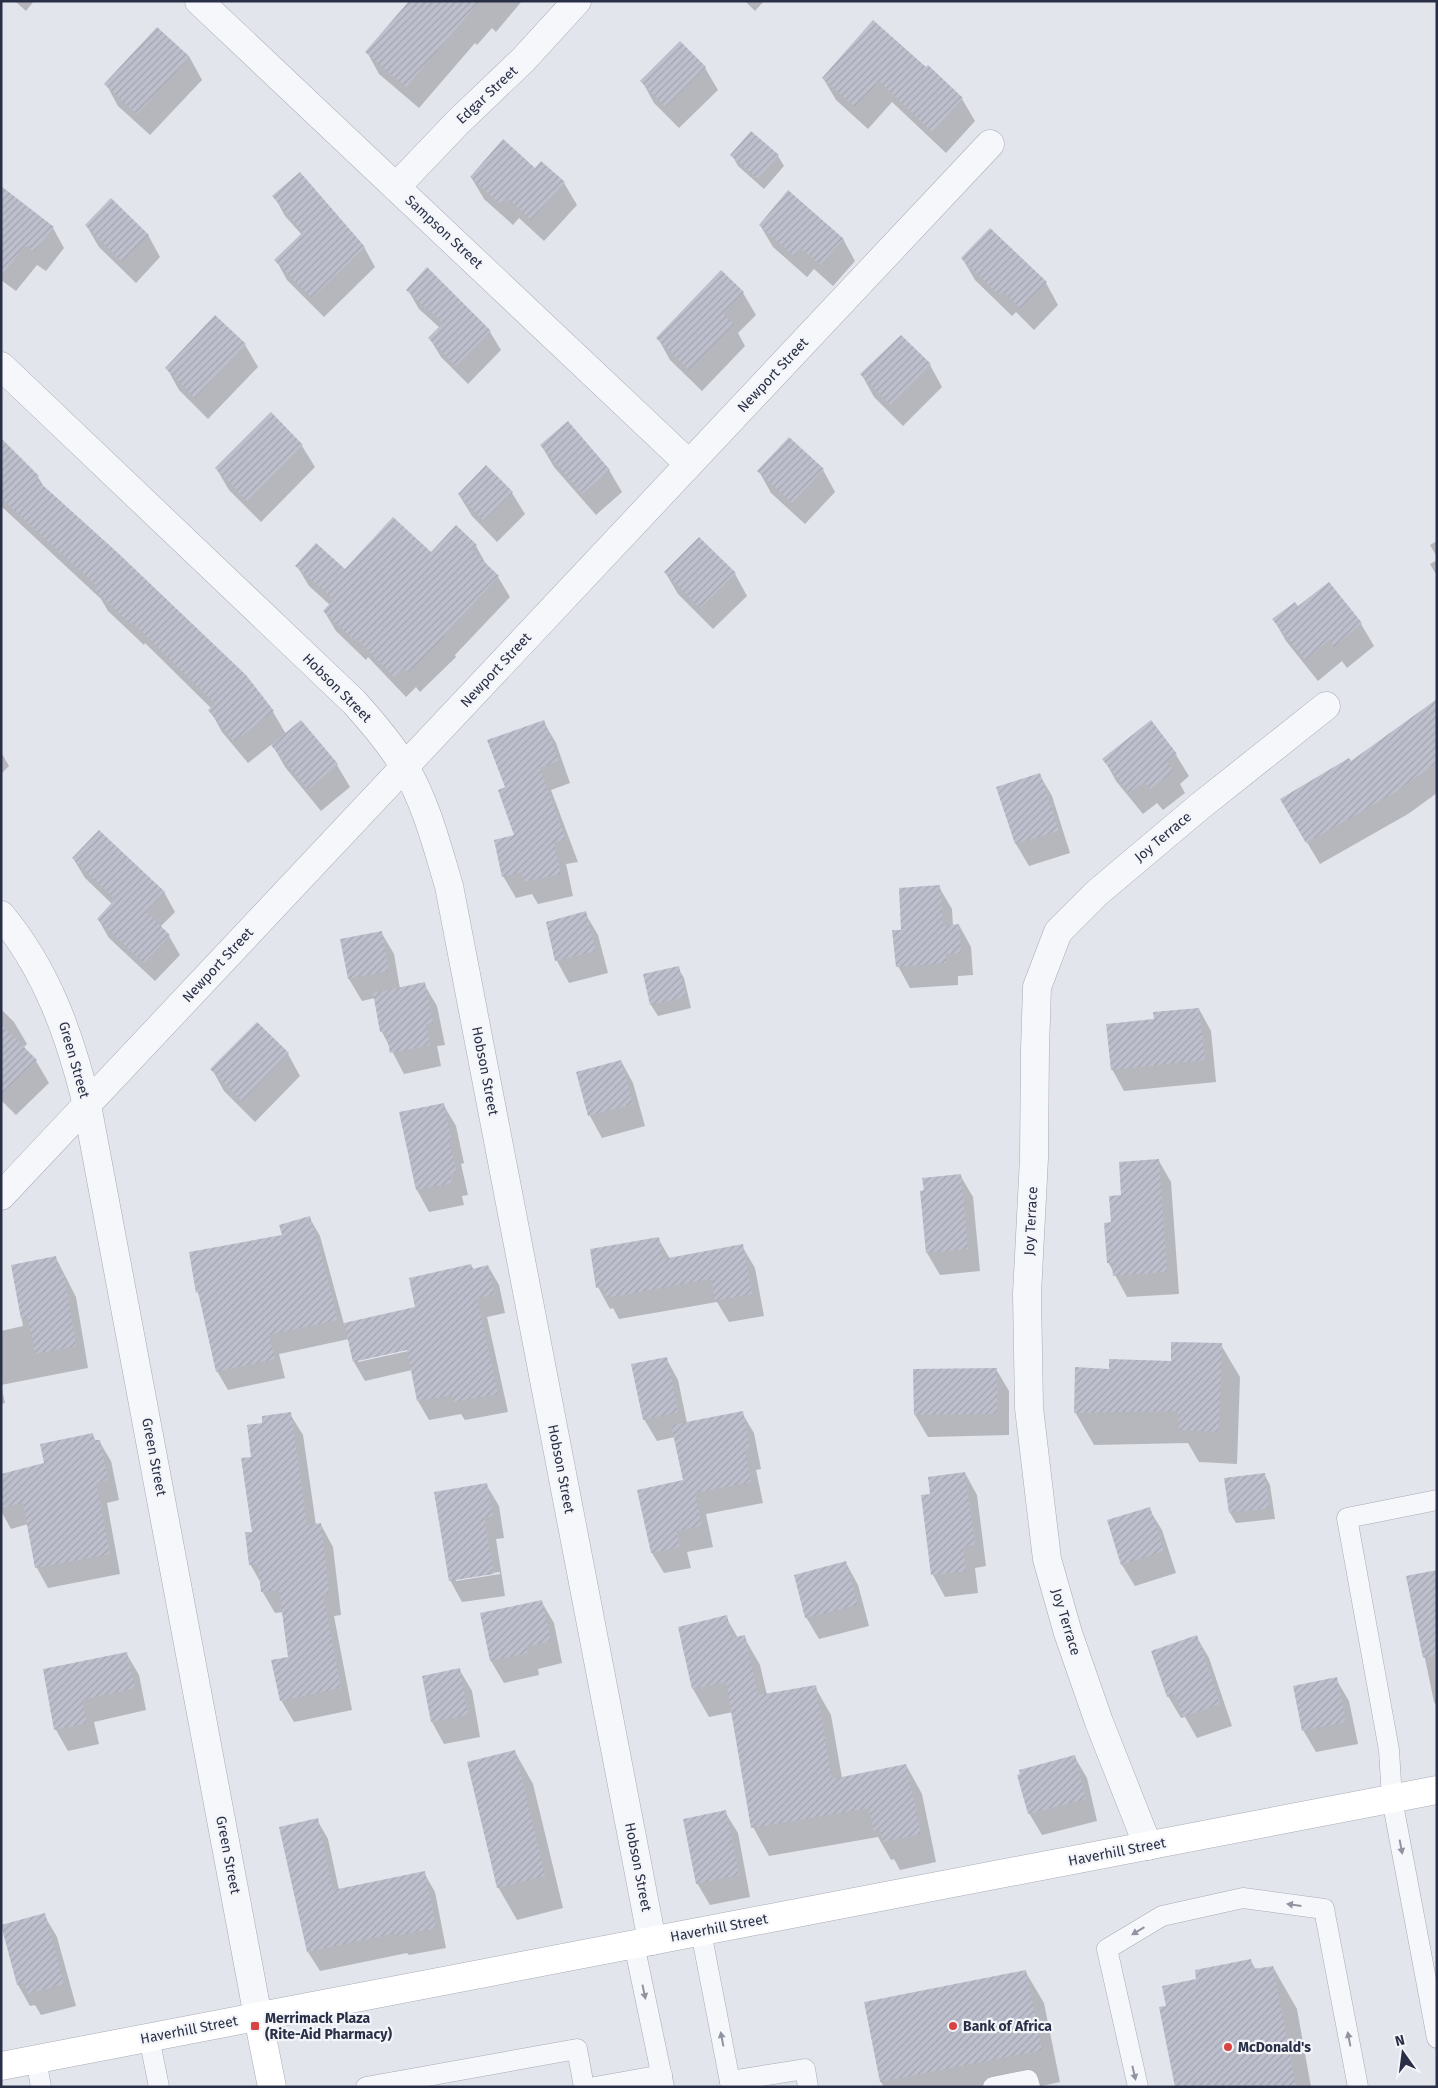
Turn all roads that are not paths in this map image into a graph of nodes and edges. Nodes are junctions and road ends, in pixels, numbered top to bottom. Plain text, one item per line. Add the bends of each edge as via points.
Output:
1 (198, 1) edge
2 (577, 1) edge
3 (990, 144) dead end
4 (396, 187) junction
5 (1, 366) edge
6 (689, 464) junction
7 (1326, 706) dead end
8 (404, 767) junction
9 (1, 915) edge
10 (87, 1105) junction
11 (1, 1196) edge
12 (1437, 1500) edge
13 (1437, 1790) edge
14 (1392, 1799) junction
15 (1148, 1846) junction
16 (702, 1932) junction
17 (643, 1943) junction
18 (258, 2017) junction
19 (149, 2038) junction
20 (1437, 2038) edge
21 (36, 2059) junction
22 (1, 2066) edge
23 (663, 2081) edge
24 (730, 2084) edge
25 (41, 2087) edge
26 (159, 2087) edge
27 (272, 2087) edge
28 (366, 2087) edge
29 (584, 2087) edge
30 (595, 2087) edge
31 (808, 2087) edge
32 (993, 2087) edge
33 (1030, 2087) edge
34 (1138, 2087) edge
35 (1358, 2087) edge

1 - 4 street, Sampson Street
2 - 4 street, Edgar Street via 524,60
3 - 6 street, Newport Street
4 - 6 street, Sampson Street
5 - 8 street, Hobson Street via 354,702
6 - 8 street, Newport Street
7 - 15 street, Joy Terrace via 1098,892 1058,932 1037,987 1027,1313 1029,1408 1046,1550 1068,1633
8 - 10 street, Newport Street
8 - 17 street, Hobson Street via 432,829 449,886
9 - 10 street, Green Street via 30,956 63,1019
10 - 11 street, Newport Street
10 - 18 street, Green Street
12 - 14 lane via 1348,1518 1389,1750
13 - 14 main road, Haverhill Street
14 - 15 main road, Haverhill Street
14 -> 20 lane
15 - 16 main road, Haverhill Street
16 - 17 main road, Haverhill Street
24 -> 16 lane
17 - 18 main road, Haverhill Street
17 -> 23 lane
18 - 19 main road, Haverhill Street
18 - 27 main road
19 - 21 main road, Haverhill Street
19 - 26 lane
21 - 22 main road, Haverhill Street
21 - 25 lane
23 - 30 lane
24 - 31 lane via 805,2069
28 - 29 lane via 577,2049
32 - 33 lane via 1028,2080
35 -> 34 lane via 1324,1909 1243,1898 1162,1916 1107,1949

